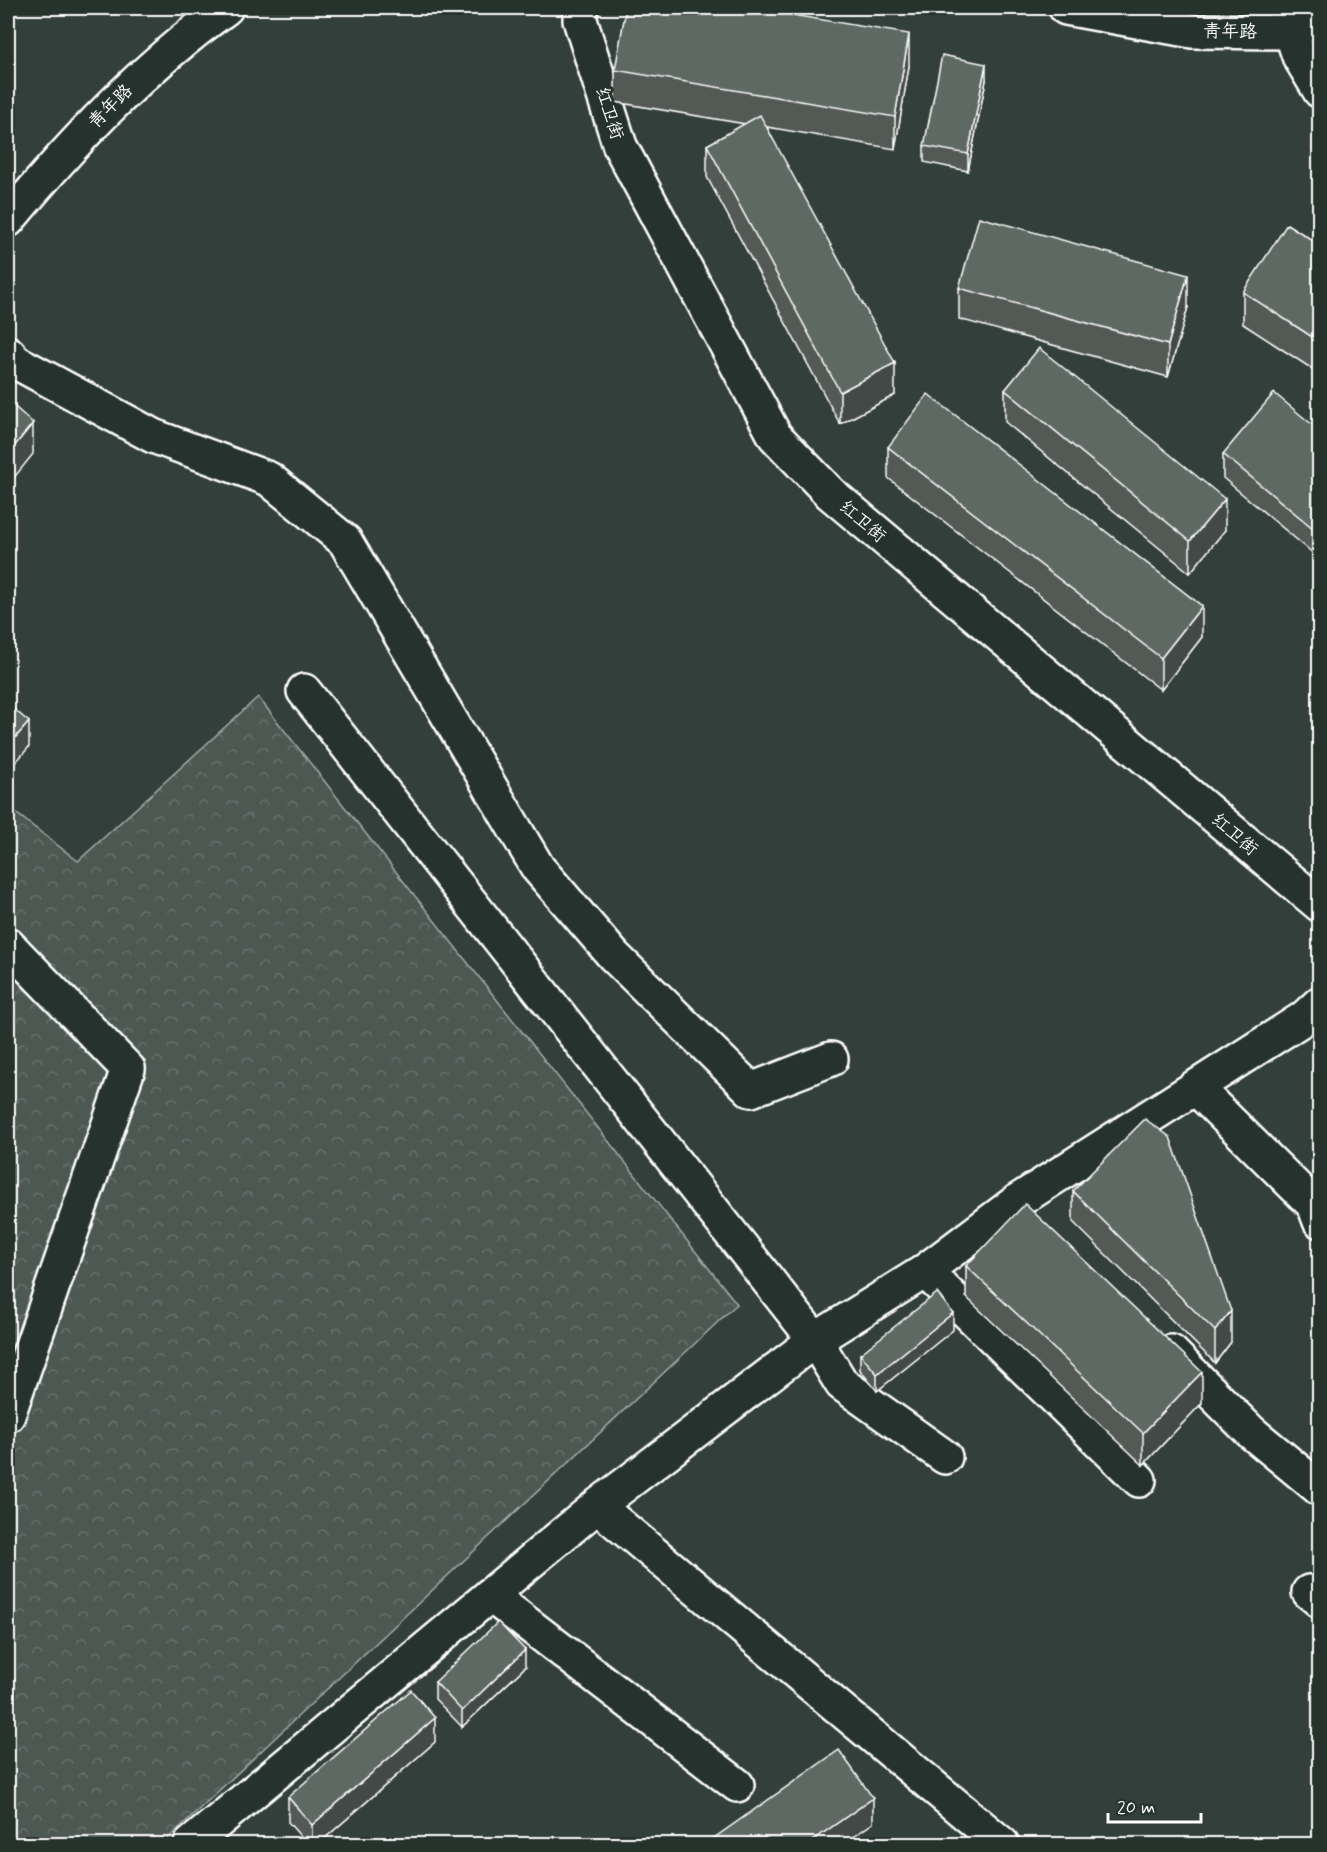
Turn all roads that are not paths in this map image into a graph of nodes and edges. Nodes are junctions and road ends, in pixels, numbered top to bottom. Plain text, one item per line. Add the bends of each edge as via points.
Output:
1 (226, 8) edge
2 (581, 8) edge
3 (1065, 8) edge
4 (1320, 18) edge
5 (1286, 20) edge
6 (1320, 91) edge
7 (8, 220) edge
8 (8, 353) edge
9 (304, 692) dead end
10 (1320, 905) edge
11 (8, 945) edge
12 (1320, 1003) edge
13 (831, 1059) dead end
14 (1196, 1087) junction
15 (1019, 1200) junction
16 (1320, 1221) edge
17 (1044, 1224) edge
18 (925, 1271) junction
19 (1151, 1332) edge
20 (815, 1340) junction
21 (8, 1415) edge
22 (945, 1457) dead end
23 (1139, 1480) dead end
24 (1320, 1489) edge
25 (597, 1506) junction
26 (490, 1595) junction
27 (737, 1785) dead end
28 (191, 1845) edge
29 (1002, 1845) edge

1 - 7 main road, 青年路 via 133,83 96,119
2 - 10 main road, 红卫街 via 580,20 620,146 775,436 830,493
3 - 5 main road, 青年路 via 1192,31
4 - 5 main road
5 - 6 main road via 1299,56
8 - 13 main road via 16,362 153,436 269,479 345,541 538,868 614,956 751,1090
9 - 20 main road
11 - 21 main road via 128,1069
12 - 14 main road via 1304,1018
14 - 15 main road
14 - 16 main road via 1314,1205
15 - 17 main road
15 - 18 main road
18 - 20 main road
18 - 23 main road
19 - 24 main road via 1251,1432
20 - 22 main road via 842,1384
20 - 25 main road
25 - 26 main road
25 - 29 main road
26 - 27 main road
26 - 28 main road

